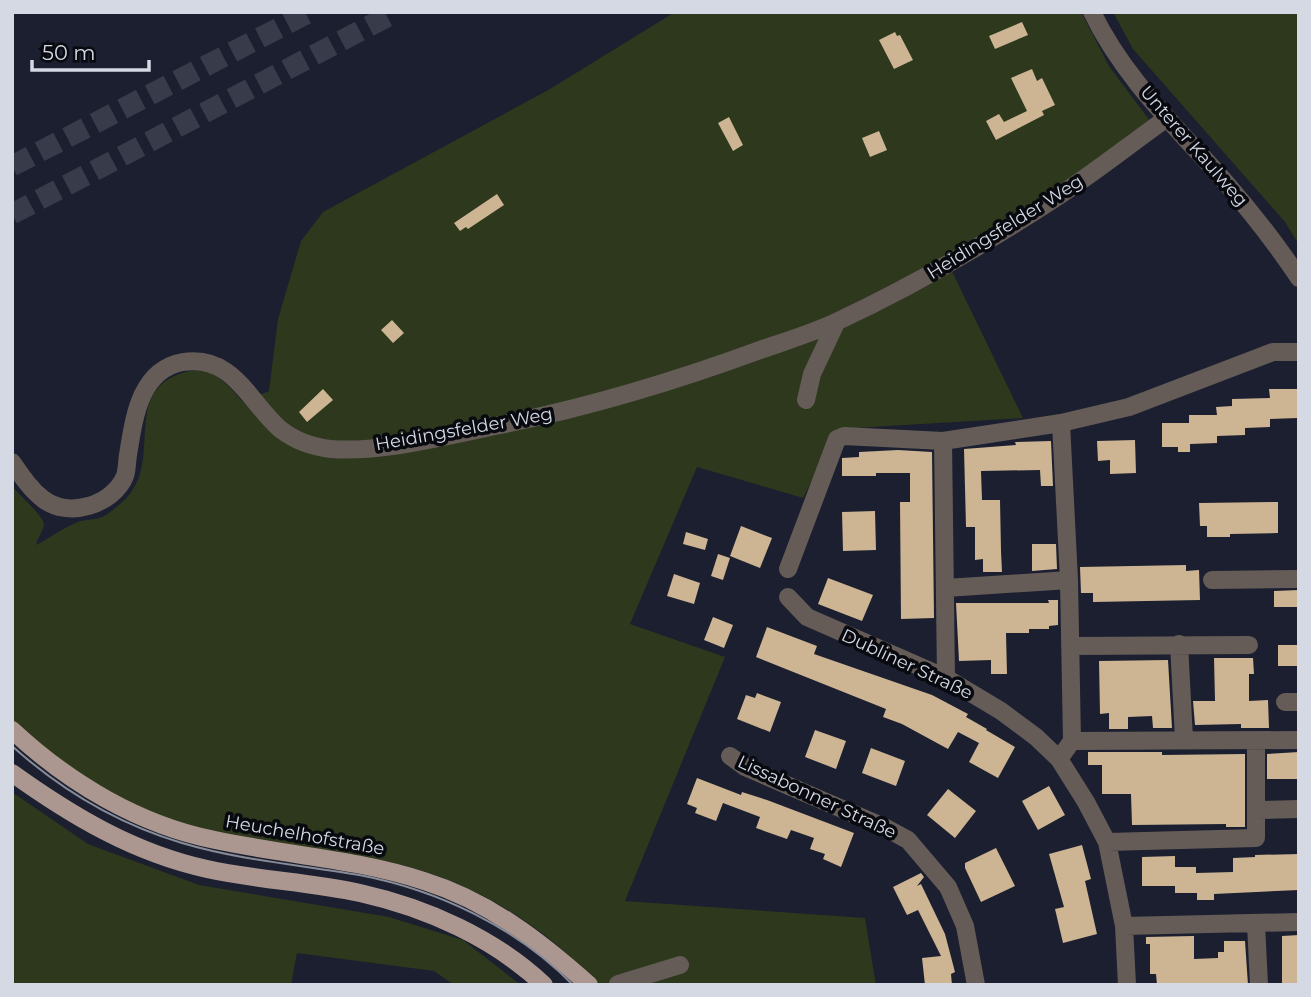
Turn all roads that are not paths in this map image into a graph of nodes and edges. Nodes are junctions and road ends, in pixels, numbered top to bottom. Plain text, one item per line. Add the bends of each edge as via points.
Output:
1 (1092, 12) edge
2 (1167, 118) junction
3 (1299, 278) edge
4 (836, 323) junction
5 (1299, 352) edge
6 (806, 400) dead end
7 (1061, 423) junction
8 (943, 442) junction
9 (12, 462) edge
10 (789, 569) dead end
11 (1299, 579) edge
12 (1069, 580) junction
13 (1212, 580) dead end
14 (946, 588) junction
15 (788, 597) dead end
16 (1179, 644) junction
17 (1249, 645) dead end
18 (1070, 646) junction
19 (946, 678) junction
20 (12, 730) edge
21 (1184, 739) junction
22 (1299, 740) edge
23 (1072, 741) junction
24 (1256, 741) junction
25 (730, 756) dead end
26 (1059, 760) junction
27 (12, 772) edge
28 (1299, 809) edge
29 (1256, 810) junction
30 (1107, 842) junction
31 (1299, 922) edge
32 (1256, 923) junction
33 (1124, 926) junction
34 (680, 965) dead end
35 (618, 984) edge
36 (544, 985) edge
37 (589, 985) edge
38 (976, 985) edge
39 (1127, 985) edge
40 (1259, 985) edge

1 - 2 street, Unterer Kaulweg via 1116,56
2 - 3 street, Unterer Kaulweg via 1268,232
2 - 4 street, Heidingsfelder Weg via 1057,197 944,267
4 - 6 street via 811,374
4 - 9 street, Heidingsfelder Weg via 632,393 538,417 379,447 331,449 300,442 280,428 240,381 220,366 201,361 180,363 158,373 134,410 125,476 108,497 88,507 45,502
5 - 7 street via 1273,352 1129,407
7 - 8 street
7 - 12 street
8 - 10 street via 837,439
8 - 14 street
11 - 13 street
12 - 14 street
12 - 18 street
14 - 19 street
15 - 19 street, Dubliner Straße via 807,617
16 - 17 street
16 - 18 street
16 - 21 street
18 - 23 street
19 - 26 street, Dubliner Straße via 1001,710
20 - 37 main road, Heuchelhofstraße via 41,757 103,798 149,821 213,840 387,870 461,895 548,947
21 - 23 street
21 - 24 street
22 - 24 street
23 - 26 street
24 - 29 street
25 - 38 street, Lissabonner Straße via 745,767 908,840 948,887 965,926
26 - 30 street, Dubliner Straße
27 - 36 main road via 99,830 143,849 205,868 359,893 408,906 488,942
28 - 29 street
29 - 30 street via 1256,838
30 - 33 street, Dubliner Straße
31 - 32 street
32 - 33 street
32 - 40 street
33 - 39 street, Dubliner Straße
34 - 35 street

